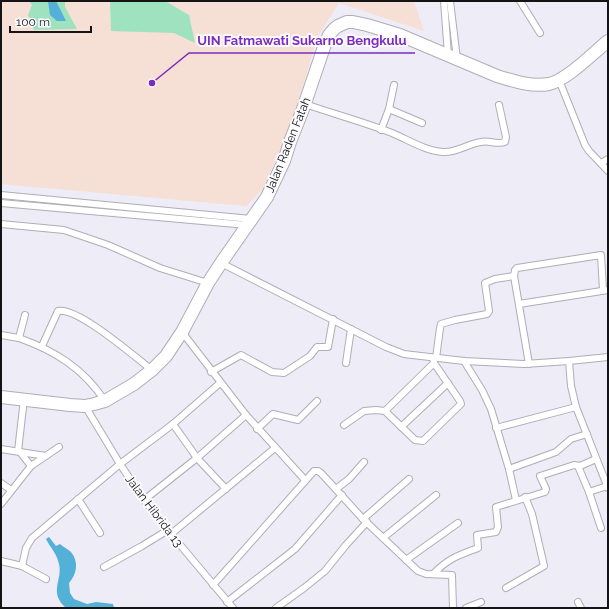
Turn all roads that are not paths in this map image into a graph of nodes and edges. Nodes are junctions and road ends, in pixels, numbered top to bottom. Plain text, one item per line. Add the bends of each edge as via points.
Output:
1 (444, 1) edge
2 (450, 1) edge
3 (520, 1) edge
4 (540, 32) dead end
5 (608, 41) edge
6 (452, 57) junction
7 (559, 80) junction
8 (394, 85) dead end
9 (305, 104) junction
10 (499, 105) dead end
11 (389, 109) junction
12 (422, 123) dead end
13 (381, 130) junction
14 (608, 159) edge
15 (601, 163) junction
16 (608, 171) edge
17 (1, 195) edge
18 (1, 203) edge
19 (216, 219) junction
20 (249, 222) junction
21 (1, 224) edge
22 (221, 263) junction
23 (514, 276) junction
24 (208, 283) junction
25 (606, 290) edge
26 (519, 304) junction
27 (25, 315) dead end
28 (333, 319) junction
29 (351, 329) junction
30 (182, 332) junction
31 (1, 335) edge
32 (19, 338) junction
33 (42, 346) junction
34 (608, 357) edge
35 (434, 359) junction
36 (464, 361) junction
37 (569, 361) junction
38 (346, 363) dead end
39 (529, 364) junction
40 (152, 370) junction
41 (211, 372) junction
42 (220, 383) junction
43 (448, 383) junction
44 (1, 397) edge
45 (24, 399) junction
46 (105, 401) junction
47 (317, 401) dead end
48 (85, 406) junction
49 (576, 407) junction
50 (385, 411) junction
51 (246, 415) junction
52 (173, 424) junction
53 (344, 424) dead end
54 (401, 427) junction
55 (496, 428) junction
56 (257, 429) junction
57 (587, 434) junction
58 (59, 447) dead end
59 (275, 448) junction
60 (1, 449) edge
61 (19, 452) junction
62 (46, 456) junction
63 (197, 458) junction
64 (596, 459) junction
65 (364, 462) dead end
66 (120, 464) junction
67 (31, 466) junction
68 (578, 466) junction
69 (509, 468) junction
70 (409, 479) dead end
71 (305, 480) junction
72 (1, 483) edge
73 (608, 487) edge
74 (226, 489) junction
75 (336, 489) junction
76 (11, 490) junction
77 (588, 492) junction
78 (342, 495) junction
79 (436, 495) dead end
80 (525, 497) junction
81 (78, 499) junction
82 (144, 500) junction
83 (516, 500) junction
84 (1, 504) edge
85 (365, 520) junction
86 (458, 523) dead end
87 (601, 528) dead end
88 (169, 532) junction
89 (100, 533) dead end
90 (383, 538) junction
91 (406, 560) junction
92 (1, 561) edge
93 (22, 566) junction
94 (104, 566) dead end
95 (433, 574) junction
96 (46, 579) dead end
97 (213, 585) junction
98 (506, 588) dead end
99 (227, 602) junction
100 (481, 602) dead end
101 (277, 607) edge
102 (234, 608) edge
103 (453, 608) edge
104 (466, 608) edge

1 - 6 street
2 - 6 street
3 - 4 street
5 - 7 highway, Jalan Raden Fatah
6 - 7 highway, Jalan Raden Fatah via 513,81 548,84
6 - 9 highway, Jalan Raden Fatah via 388,31 361,23 347,22 334,29 326,42
7 - 15 street via 585,145
8 - 11 street
9 - 13 street
9 - 20 highway, Jalan Raden Fatah via 278,175 267,197
10 - 13 street via 506,137 502,143 484,141 458,150 432,151
11 - 12 street
11 - 13 street
14 - 15 street
15 - 16 street
17 - 19 street
18 - 19 street
19 - 20 street
20 - 22 highway, Jalan Raden Fatah
21 - 24 street via 64,230 108,245 160,268
22 - 24 highway, Jalan Raden Fatah
22 - 28 street
23 - 25 street via 517,268 601,255
23 - 26 street
23 - 35 street via 484,283 489,311 487,314 441,324
24 - 30 highway, Jalan Raden Fatah
25 - 26 street
26 - 39 street
27 - 32 street
28 - 29 street
28 - 41 street via 328,347 317,347 310,356 284,373 272,372 240,355
29 - 35 street via 395,351
29 - 38 street
30 - 40 highway, Jalan Raden Fatah via 172,348
30 - 41 street
31 - 32 street
32 - 33 street
33 - 40 street via 58,311 65,311 103,331
33 - 46 street via 79,371
34 - 37 street
35 - 36 street
35 - 43 street
35 - 50 street
36 - 39 street
36 - 55 street via 488,401
37 - 39 street
37 - 49 street
40 - 46 highway, Jalan Raden Fatah via 129,388
41 - 42 street
42 - 51 street
42 - 52 street
43 - 54 street
43 - 54 street via 461,403 460,406 423,441 417,441
44 - 45 highway, Jalan Raden Fatah
45 - 48 highway, Jalan Raden Fatah
45 - 61 street
46 - 48 highway, Jalan Raden Fatah
47 - 56 street via 298,420 273,414
48 - 66 street, Jalan Hibrida 13
49 - 55 street
49 - 57 street
50 - 53 street via 364,411
50 - 54 street
51 - 56 street
51 - 63 street
52 - 63 street
52 - 66 street
55 - 69 street
56 - 59 street
57 - 64 street
57 - 69 street via 571,439 556,452
58 - 62 street
59 - 71 street
59 - 74 street
60 - 61 street
61 - 62 street
61 - 67 street
62 - 67 street
63 - 74 street
63 - 82 street
64 - 68 street
64 - 73 street
65 - 75 street
66 - 81 street
66 - 82 street, Jalan Hibrida 13
67 - 76 street
68 - 77 street
68 - 80 street via 540,476 546,491
69 - 83 street
70 - 85 street
71 - 75 street via 314,471 318,471
71 - 97 street
72 - 76 street
73 - 77 street
74 - 88 street
75 - 78 street
76 - 84 street
77 - 87 street
78 - 85 street
78 - 99 street via 295,549
79 - 90 street
80 - 83 street
80 - 98 street via 532,514 544,566
81 - 89 street
81 - 93 street via 29,541
82 - 88 street, Jalan Hibrida 13
83 - 95 street via 496,507 496,532 476,535 478,548 456,556
85 - 90 street
85 - 101 street via 325,571
86 - 91 street
88 - 94 street
88 - 97 street, Jalan Hibrida 13
90 - 91 street
91 - 95 street via 418,571
92 - 93 street
93 - 96 street
95 - 103 street via 452,575
97 - 99 street, Jalan Hibrida 13
99 - 102 street, Jalan Hibrida 13
100 - 104 street

